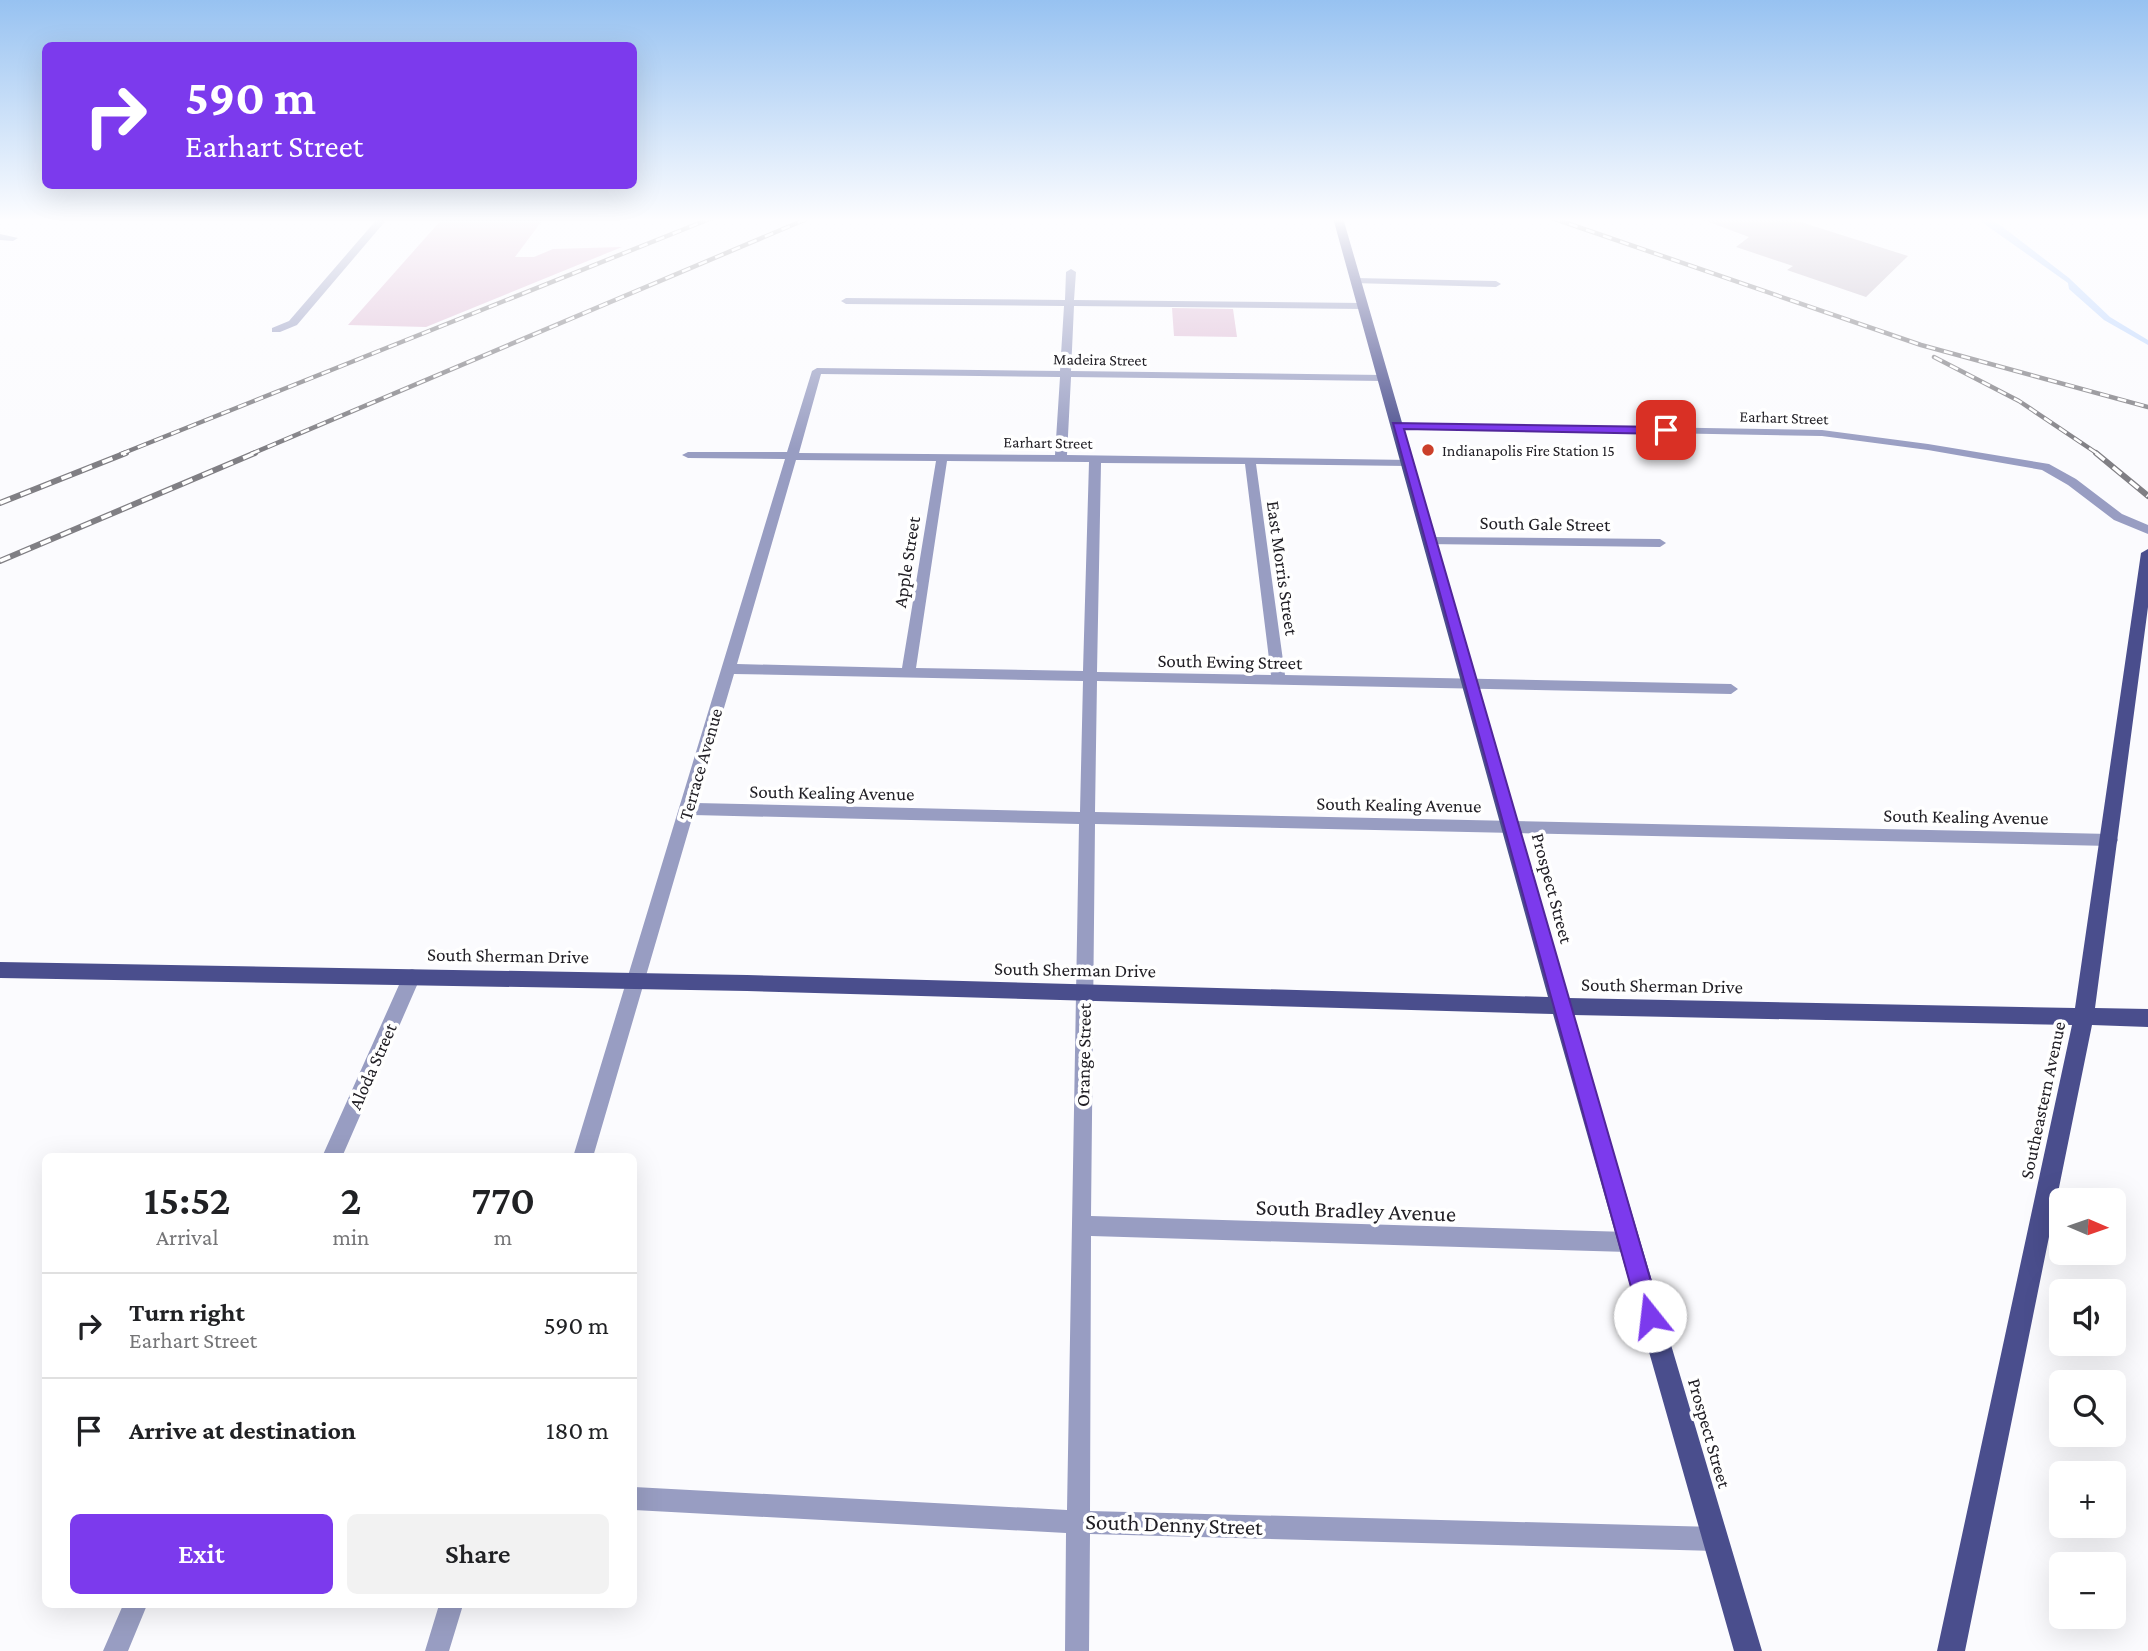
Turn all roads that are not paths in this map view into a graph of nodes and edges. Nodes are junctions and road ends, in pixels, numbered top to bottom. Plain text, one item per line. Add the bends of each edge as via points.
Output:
1 (317, 295) edge
2 (1070, 295) edge
3 (1360, 295) edge
4 (846, 301) dead end
5 (1070, 303) junction
6 (1363, 306) junction
7 (276, 330) dead end
8 (817, 371) joint
9 (1065, 375) junction
10 (1383, 378) junction
11 (1397, 426) junction
12 (688, 455) dead end
13 (791, 456) junction
14 (942, 457) junction
15 (1060, 458) junction
16 (1095, 459) junction
17 (1250, 461) junction
18 (1407, 463) junction
19 (2148, 530) edge
20 (1429, 541) junction
21 (1660, 543) dead end
22 (2148, 553) edge
23 (727, 669) junction
24 (908, 674) junction
25 (1091, 677) junction
26 (1279, 681) junction
27 (1470, 684) junction
28 (1731, 689) dead end
29 (686, 809) junction
30 (1089, 818) junction
31 (1510, 827) junction
32 (2110, 840) junction
33 (0, 970) edge
34 (412, 976) junction
35 (635, 981) junction
36 (1084, 991) junction
37 (1560, 1006) junction
38 (2084, 1017) junction
39 (2148, 1018) edge
40 (334, 1153) edge
41 (584, 1153) edge
42 (1082, 1226) junction
43 (1628, 1242) junction
44 (637, 1499) edge
45 (1077, 1522) junction
46 (1716, 1539) junction
47 (134, 1608) edge
48 (450, 1608) edge
49 (115, 1651) edge
50 (437, 1651) edge
51 (1077, 1651) edge
52 (1748, 1651) edge
53 (1951, 1651) edge

1 - 7 street via 293,323
2 - 5 street
3 - 6 main road, Prospect Street
4 - 5 street
5 - 6 street
5 - 9 street
6 - 10 main road, Prospect Street
8 - 9 street, Madeira Street
8 - 13 street, Terrace Avenue
9 - 10 street, Madeira Street
9 - 15 street
10 - 11 main road, Prospect Street
11 - 18 main road, Prospect Street
11 - 19 street, Earhart Street via 1822,433 1928,447 2045,467 2118,517
12 - 13 street, Earhart Street
13 - 14 street, Earhart Street
13 - 23 street, Terrace Avenue
14 - 15 street, Earhart Street
14 - 24 street, Apple Street
15 - 16 street, Earhart Street
16 - 17 street, Earhart Street
16 - 25 street, Orange Street
17 - 18 street, Earhart Street
17 - 26 street, East Morris Street
18 - 20 main road, Prospect Street
20 - 21 street, South Gale Street
20 - 27 main road, Prospect Street
22 - 32 main road, Southeastern Avenue
23 - 24 street, South Ewing Street
23 - 29 street, Terrace Avenue
24 - 25 street, South Ewing Street
25 - 26 street, South Ewing Street
25 - 30 street, Orange Street
26 - 27 street, South Ewing Street
27 - 28 street, South Ewing Street
27 - 31 main road, Prospect Street
29 - 30 street, South Kealing Avenue
29 - 35 street, Terrace Avenue
30 - 31 street, South Kealing Avenue
30 - 36 street, Orange Street
31 - 32 street, South Kealing Avenue
31 - 37 main road, Prospect Street
32 - 38 main road, Southeastern Avenue
33 - 34 main road, South Sherman Drive
34 - 35 main road, South Sherman Drive
34 - 40 street, Aloda Street
35 - 36 main road, South Sherman Drive
35 - 41 street, Terrace Avenue
36 - 37 main road, South Sherman Drive
36 - 42 street, Orange Street
37 - 38 main road, South Sherman Drive
37 - 43 main road, Prospect Street
38 - 39 main road, South Sherman Drive
38 - 53 main road, Southeastern Avenue
42 - 43 street, South Bradley Avenue
42 - 45 street, Orange Street
43 - 46 main road, Prospect Street
44 - 45 street, South Denny Street
45 - 46 street, South Denny Street
45 - 51 street, Orange Street
46 - 52 main road, Prospect Street
47 - 49 street
48 - 50 street

